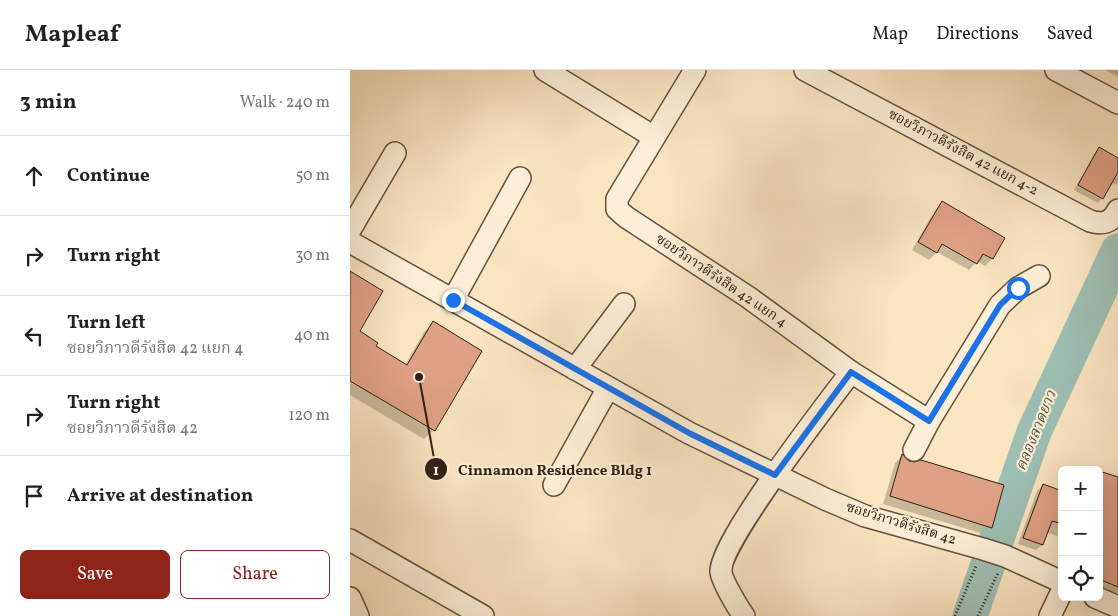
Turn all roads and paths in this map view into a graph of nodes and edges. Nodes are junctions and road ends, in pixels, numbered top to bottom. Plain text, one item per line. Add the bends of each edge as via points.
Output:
1 (544, 70) edge
2 (694, 70) edge
3 (805, 70) edge
4 (1056, 70) edge
5 (1118, 103) edge
6 (654, 137) junction
7 (395, 153) dead end
8 (520, 178) dead end
9 (1118, 210) edge
10 (350, 230) edge
11 (350, 242) edge
12 (1040, 276) dead end
13 (453, 300) junction
14 (624, 304) dead end
15 (575, 369) junction
16 (851, 372) junction
17 (608, 388) junction
18 (929, 421) junction
19 (914, 450) dead end
20 (775, 475) junction
21 (554, 485) dead end
22 (350, 540) edge
23 (983, 549) junction
24 (1005, 556) junction
25 (1058, 580) edge
26 (350, 598) edge
27 (1058, 599) edge
28 (1103, 600) edge
29 (1118, 607) edge
30 (358, 616) edge
31 (483, 616) edge
32 (744, 616) edge
33 (955, 616) edge
34 (978, 616) edge
35 (1050, 616) edge

1 - 6 street
2 - 6 street, ซอยวิภาวดีรังสิต 42 แยก 4
3 - 9 street, ซอยวิภาวดีรังสิต 42 แยก 4-2 via 1090,221 1101,224 1109,221
4 - 5 street
6 - 16 street, ซอยวิภาวดีรังสิต 42 แยก 4 via 616,198 616,209 748,297
7 - 10 street
8 - 13 street
11 - 13 street, ซอยวิภาวดีรังสิต 42
12 - 18 street via 1018,288 1000,305
13 - 15 street, ซอยวิภาวดีรังสิต 42
14 - 15 street
15 - 17 street, ซอยวิภาวดีรังสิต 42
16 - 18 street
16 - 20 street
17 - 20 street, ซอยวิภาวดีรังสิต 42
17 - 21 street
18 - 19 street
20 - 23 street, ซอยวิภาวดีรังสิต 42 via 865,516
20 - 32 street via 738,532 725,556 721,572
22 - 31 street
23 - 24 street, ซอยวิภาวดีรังสิต 42
23 - 33 path
24 - 25 street, ซอยวิภาวดีรังสิต 42
24 - 34 path
26 - 30 street
27 - 35 street
28 - 29 street

